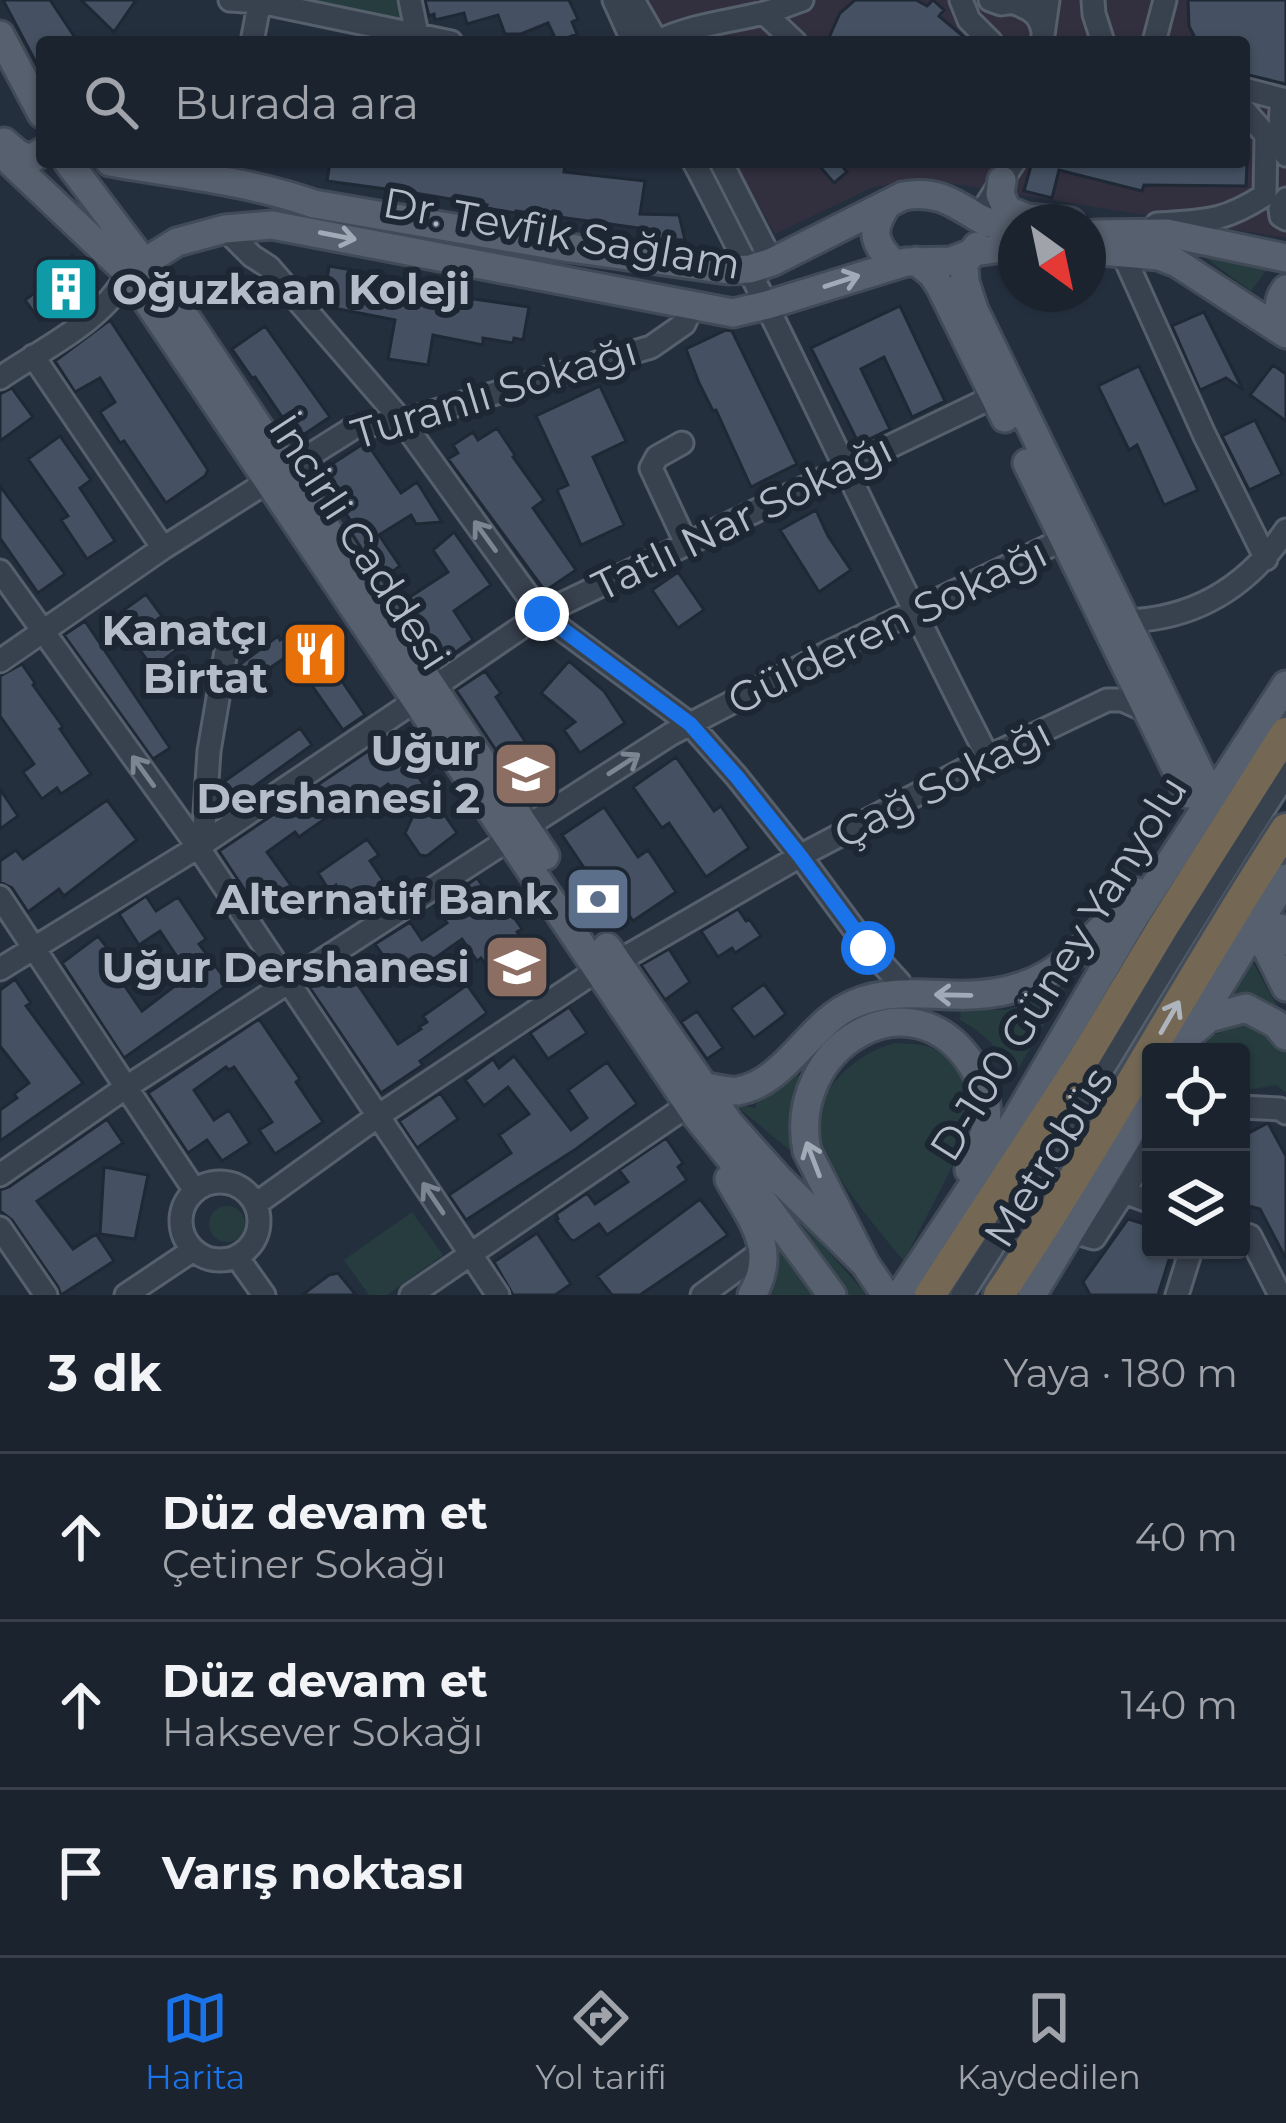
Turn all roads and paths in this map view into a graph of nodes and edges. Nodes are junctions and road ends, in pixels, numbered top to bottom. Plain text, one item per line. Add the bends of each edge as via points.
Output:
1 (230, 0) edge
2 (410, 0) edge
3 (614, 0) edge
4 (633, 0) edge
5 (802, 0) edge
6 (961, 0) edge
7 (990, 0) edge
8 (1048, 0) edge
9 (1093, 0) edge
10 (1166, 0) edge
11 (260, 1) edge
12 (1022, 2) edge
13 (764, 13) junction
14 (417, 34) junction
15 (0, 35) edge
16 (253, 36) edge
17 (426, 36) edge
18 (630, 36) edge
19 (654, 36) edge
20 (671, 36) edge
21 (705, 36) edge
22 (789, 36) edge
23 (985, 36) edge
24 (1042, 36) edge
25 (1042, 36) edge
26 (1101, 36) edge
27 (1156, 36) edge
28 (1250, 90) edge
29 (1284, 99) edge
30 (36, 103) edge
31 (1250, 117) edge
32 (0, 140) edge
33 (0, 152) edge
34 (1286, 155) edge
35 (36, 156) edge
36 (72, 168) edge
37 (181, 168) edge
38 (698, 168) edge
39 (723, 168) edge
40 (1008, 171) edge
41 (228, 172) edge
42 (1286, 199) edge
43 (314, 204) junction
44 (1004, 204) edge
45 (886, 206) junction
46 (978, 218) junction
47 (1286, 219) edge
48 (998, 223) edge
49 (286, 226) junction
50 (225, 229) junction
51 (1106, 234) edge
52 (1106, 236) edge
53 (1106, 240) edge
54 (998, 249) edge
55 (974, 252) junction
56 (1106, 255) edge
57 (1286, 258) edge
58 (132, 261) junction
59 (906, 263) junction
60 (761, 266) junction
61 (269, 267) junction
62 (1286, 289) edge
63 (766, 305) junction
64 (692, 307) junction
65 (1286, 331) edge
66 (33, 356) junction
67 (0, 378) edge
68 (994, 396) junction
69 (403, 421) junction
70 (682, 443) dead end
71 (845, 466) junction
72 (279, 475) junction
73 (1286, 530) edge
74 (1064, 539) junction
75 (686, 543) junction
76 (163, 548) junction
77 (1266, 559) junction
78 (0, 571) edge
79 (913, 612) junction
80 (542, 614) junction
81 (1126, 621) junction
82 (44, 632) junction
83 (228, 639) dead end
84 (0, 661) edge
85 (1286, 685) edge
86 (425, 694) junction
87 (1147, 711) junction
88 (690, 724) junction
89 (1286, 733) edge
90 (988, 757) junction
91 (1286, 775) edge
92 (1286, 829) edge
93 (518, 833) junction
94 (200, 845) junction
95 (1182, 846) junction
96 (800, 856) junction
97 (1286, 878) edge
98 (0, 897) edge
99 (1277, 937) edge
100 (33, 948) junction
101 (608, 965) junction
102 (0, 969) edge
103 (899, 982) dead end
104 (288, 983) junction
105 (1286, 987) edge
106 (1286, 1036) edge
107 (1185, 1042) edge
108 (125, 1088) junction
109 (696, 1102) junction
110 (1250, 1108) edge
111 (1142, 1113) edge
112 (1286, 1113) edge
113 (378, 1116) junction
114 (1148, 1151) edge
115 (0, 1175) edge
116 (195, 1191) junction
117 (1124, 1192) junction
118 (1142, 1199) edge
119 (256, 1204) junction
120 (947, 1224) junction
121 (0, 1228) edge
122 (1071, 1231) junction
123 (1250, 1236) edge
124 (763, 1246) junction
125 (193, 1250) junction
126 (472, 1255) junction
127 (237, 1257) junction
128 (1188, 1259) edge
129 (865, 1264) junction
130 (46, 1295) edge
131 (126, 1295) edge
132 (264, 1295) edge
133 (411, 1295) edge
134 (499, 1295) edge
135 (702, 1295) edge
136 (752, 1295) edge
137 (832, 1295) edge
138 (886, 1295) edge
139 (900, 1295) edge
140 (930, 1295) edge
141 (962, 1295) edge
142 (999, 1295) edge
143 (1032, 1295) edge
144 (1177, 1295) edge
145 (1280, 1295) edge

1 - 11 street
2 - 14 street
3 - 18 street
4 - 19 street
5 - 13 street
6 - 23 street
7 - 12 street
8 - 25 street
9 - 26 street
10 - 27 street
11 - 14 street
11 - 16 street
12 - 24 street via 1040,19
13 - 20 street
13 - 21 street
13 - 22 street
14 - 17 street
15 - 30 main road
28 - 29 street
29 - 34 street
31 - 51 street via 1266,136 1265,195 1235,214
32 - 35 main road via 24,158
33 - 58 main road, İncirli Caddesi
36 - 58 main road, İncirli Caddesi
37 - 41 main road
38 - 60 street
39 - 60 street
40 - 44 main road
40 - 46 street
41 - 43 main road
42 - 47 street
43 - 58 main road via 196,220 159,233
43 - 60 main road via 728,271
45 - 46 main road via 919,193 952,200
45 - 59 main road via 875,233 882,252
45 - 60 main road
46 - 48 main road
46 - 55 main road
49 - 50 main road, Dr. Tevfik Sağlam
49 - 61 street via 269,243
49 -> 64 main road, Dr. Tevfik Sağlam
50 - 58 main road, Dr. Tevfik Sağlam
50 - 61 street
52 - 57 main road via 1166,232
53 - 65 main road via 1177,263
54 - 55 main road
55 - 59 main road
55 - 81 main road via 964,282 974,310
56 - 77 street
58 - 66 street via 103,310
58 - 72 main road, İncirli Caddesi
63 -> 59 main road, Dr. Tevfik Sağlam
59 - 68 main road via 940,286
60 - 63 street
61 - 69 street
62 - 65 main road via 1279,304
63 - 64 main road, Dr. Tevfik Sağlam via 734,313
63 - 71 street
64 - 69 street, Turanlı Sokağı via 684,324 651,347
66 - 67 street
66 - 76 street
68 - 71 street, Tatlı Nar Sokağı
68 - 74 main road
69 - 72 street, Turanlı Sokağı via 355,427
80 -> 69 street
70 - 75 street via 651,468
71 - 75 street, Tatlı Nar Sokağı
71 - 79 street
72 - 76 street, Turanlı Sokağı
72 - 86 main road, İncirli Caddesi
73 - 77 street
74 - 79 street, Gülderen Sokağı
74 - 87 main road
75 - 80 street, Tatlı Nar Sokağı
76 - 82 street, Turanlı Sokağı
77 - 81 street via 1171,618
78 - 82 street
79 - 88 street, Gülderen Sokağı
79 - 90 street
80 - 86 street, Tatlı Nar Sokağı
80 - 88 street
81 - 87 main road via 1196,787
82 - 84 street, Turanlı Sokağı
94 -> 82 street
83 - 94 street
85 - 95 main road, D-100 Güney Yanyolu
86 - 93 main road, İncirli Caddesi
86 - 94 street, Tatlı Nar Sokağı
87 - 90 street, Çağ Sokağı via 1107,700
93 -> 88 street, Gülderen Sokağı
88 - 96 street
89 - 140 highway
90 - 96 street, Çağ Sokağı
91 - 141 street, Metrobüs
142 -> 92 highway
93 - 101 main road, İncirli Caddesi
93 - 104 street, Gülderen Sokağı
94 - 100 street, Tatlı Nar Sokağı
94 - 104 street
95 -> 109 main road via 1081,949 1026,986 996,995 859,1001 762,1081
95 - 120 main road, D-100 Güney Yanyolu
96 - 101 street, Çağ Sokağı
96 - 103 street
97 - 107 main road
98 - 100 street
99 - 105 main road
100 - 102 street, Tatlı Nar Sokağı
100 - 108 street
101 - 109 main road, İncirli Caddesi
101 - 113 street, Çağ Sokağı
104 - 108 street, Gülderen Sokağı
104 - 113 street
106 - 107 main road via 1246,1008 1209,1018
108 - 115 street, Gülderen Sokağı
108 - 116 street
109 - 124 main road
109 - 126 street
109 - 129 main road, İncirli Caddesi
109 - 137 main road, İncirli Caddesi
110 - 112 street
111 - 122 main road
113 - 119 street, Çağ Sokağı
126 -> 113 street
114 - 117 street
116 - 119 street via 228,1183
116 - 125 street via 181,1227
117 - 118 street
117 - 122 street via 1094,1238
119 - 127 street via 257,1234
129 -> 120 main road via 804,1132 808,1093 826,1058 876,1026 922,1026 956,1047 980,1077 986,1126
120 - 139 main road, D-100 Güney Yanyolu
121 - 130 street
122 - 143 main road
123 - 145 street
124 - 135 street
124 - 136 main road
125 - 127 street via 214,1260
125 - 131 street
126 - 133 street
126 - 134 street
127 - 132 street
128 - 144 street
129 - 138 main road

